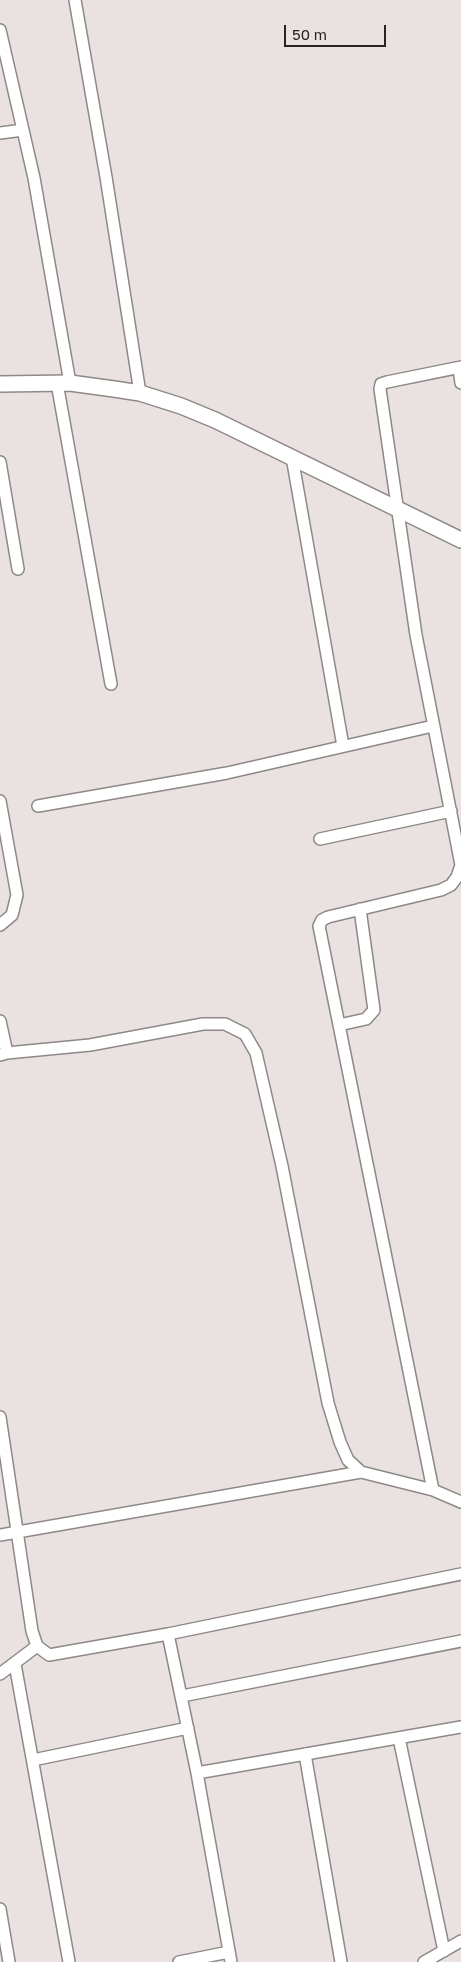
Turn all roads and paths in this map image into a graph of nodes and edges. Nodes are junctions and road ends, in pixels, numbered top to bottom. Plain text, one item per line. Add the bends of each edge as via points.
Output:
1 (75, 0) edge
2 (0, 30) edge
3 (2, 49) edge
4 (24, 130) junction
5 (0, 133) edge
6 (460, 368) edge
7 (64, 383) junction
8 (461, 383) edge
9 (0, 384) edge
10 (140, 393) junction
11 (292, 457) junction
12 (0, 462) edge
13 (396, 508) junction
14 (461, 540) edge
15 (18, 569) dead end
16 (111, 684) dead end
17 (433, 726) junction
18 (343, 746) junction
19 (0, 801) edge
20 (38, 806) dead end
21 (451, 811) junction
22 (320, 839) dead end
23 (360, 909) junction
24 (0, 926) edge
25 (0, 1021) edge
26 (339, 1025) junction
27 (3, 1054) edge
28 (0, 1417) edge
29 (361, 1472) junction
30 (433, 1490) junction
31 (461, 1502) edge
32 (18, 1532) junction
33 (0, 1535) edge
34 (461, 1574) edge
35 (168, 1634) junction
36 (461, 1641) edge
37 (37, 1646) junction
38 (15, 1664) junction
39 (0, 1674) edge
40 (182, 1696) junction
41 (461, 1727) edge
42 (188, 1728) junction
43 (399, 1738) junction
44 (305, 1754) junction
45 (32, 1760) junction
46 (197, 1773) junction
47 (0, 1909) edge
48 (461, 1941) edge
49 (444, 1951) junction
50 (230, 1957) edge
51 (9, 1962) edge
52 (69, 1962) edge
53 (179, 1962) edge
54 (341, 1962) edge
55 (424, 1962) edge

1 - 10 street
2 - 3 street
3 - 4 street
4 - 5 street
4 - 7 street via 46,241
6 - 8 street
6 - 13 street via 381,384
7 - 9 street
7 - 10 street
7 - 16 street
10 - 11 street via 215,420
11 - 13 street
11 - 18 street
12 - 15 street
13 - 14 street
13 - 17 street
17 - 18 street
17 - 21 street
18 - 20 street via 226,773
19 - 24 street via 17,895 12,915
21 - 22 street
21 - 23 street via 461,865 451,885
23 - 26 street via 374,1010 366,1019
23 - 26 street via 328,917 319,926
25 - 27 street
26 - 30 street
27 - 29 street via 90,1045 203,1024 225,1024 245,1034 256,1053 282,1166 328,1403 348,1460
28 - 32 street
29 - 30 street
29 - 32 street
30 - 31 street
32 - 33 street
32 - 37 street
34 - 35 street
35 - 37 street via 49,1655
35 - 40 street
36 - 40 street
37 - 38 street
38 - 39 street
38 - 45 street
40 - 42 street
41 - 43 street
42 - 45 street
42 - 46 street
43 - 44 street
43 - 49 street
44 - 46 street
44 - 54 street
45 - 52 street
46 - 50 street
47 - 51 street
48 - 49 street
49 - 55 street
50 - 53 street

